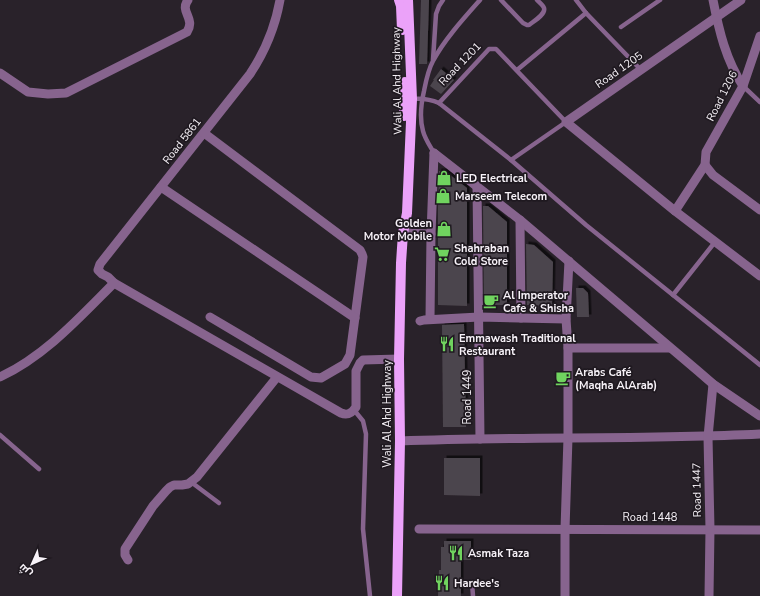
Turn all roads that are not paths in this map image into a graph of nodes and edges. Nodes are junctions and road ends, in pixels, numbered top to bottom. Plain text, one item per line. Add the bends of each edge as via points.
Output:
1 (188, 0) edge
2 (280, 0) edge
3 (399, 0) edge
4 (408, 0) edge
5 (443, 0) edge
6 (480, 0) edge
7 (501, 0) edge
8 (537, 0) edge
9 (576, 0) edge
10 (660, 0) edge
11 (713, 0) edge
12 (741, 0) edge
13 (586, 13) junction
14 (716, 17) junction
15 (620, 27) dead end
16 (760, 36) edge
17 (432, 62) junction
18 (517, 70) junction
19 (641, 70) junction
20 (0, 73) edge
21 (743, 86) junction
22 (422, 98) junction
23 (412, 99) junction
24 (760, 102) edge
25 (439, 103) junction
26 (566, 122) junction
27 (204, 133) junction
28 (434, 153) junction
29 (511, 160) junction
30 (705, 165) junction
31 (477, 186) junction
32 (161, 187) junction
33 (760, 210) edge
34 (675, 212) junction
35 (520, 220) junction
36 (403, 233) junction
37 (431, 234) junction
38 (715, 242) junction
39 (569, 262) junction
40 (760, 276) edge
41 (114, 283) junction
42 (673, 295) junction
43 (210, 317) dead end
44 (479, 317) junction
45 (355, 318) junction
46 (521, 318) junction
47 (430, 319) junction
48 (566, 319) junction
49 (420, 321) dead end
50 (568, 348) junction
51 (669, 348) junction
52 (399, 359) junction
53 (760, 364) edge
54 (0, 377) edge
55 (277, 377) junction
56 (713, 384) junction
57 (352, 412) junction
58 (760, 416) edge
59 (760, 434) edge
60 (0, 435) edge
61 (708, 437) junction
62 (568, 438) junction
63 (480, 439) junction
64 (400, 441) junction
65 (39, 468) dead end
66 (191, 482) junction
67 (219, 503) dead end
68 (419, 529) dead end
69 (565, 529) junction
70 (710, 529) junction
71 (760, 530) edge
72 (128, 560) dead end
73 (472, 583) dead end
74 (370, 596) edge
75 (397, 596) edge
76 (473, 596) edge
77 (565, 596) edge
78 (709, 596) edge

1 - 20 street via 185,12 190,21 190,28 187,32 66,93 28,92
2 - 27 street, Road 5861 via 272,34 258,63
3 - 36 main road, Wali Al Ahd Highway via 405,62 400,211
4 - 23 main road, Wali Al Ahd Highway
5 - 17 lane via 436,14
6 - 17 lane
7 - 8 lane via 523,23 529,25 544,10
9 - 13 lane
10 - 15 lane
11 - 14 street
12 - 14 street, Road 1205
13 - 18 lane
13 - 19 lane
14 - 19 street, Road 1205
14 - 21 street via 728,58
16 - 21 street, Road 1206
17 - 22 lane
18 - 25 lane, Road 1201 via 496,49 489,49
18 - 26 lane, Road 1201
19 - 26 street, Road 1205
21 - 24 lane
21 - 30 street, Road 1206 via 706,152
22 - 23 lane
22 - 25 lane
22 - 28 lane via 423,131
23 - 36 main road, Wali Al Ahd Highway via 407,213
25 - 29 lane
26 - 29 lane, Road 1205
26 - 34 street
27 - 32 street, Road 5861
27 - 45 street via 360,250 363,257
28 - 31 street
28 - 37 street
29 - 42 lane
30 - 33 street via 713,175
30 - 34 street, Road 1206
31 - 35 street
31 - 44 street, Road 1449
32 - 41 street, Road 5861 via 98,267 98,270
32 - 45 street
34 - 38 street
35 - 39 street
35 - 46 street
36 - 37 street
36 - 52 main road, Wali Al Ahd Highway
37 - 47 street
38 - 40 street
38 - 42 lane
39 - 48 street
39 - 51 street
41 - 54 street via 67,331 13,371
41 - 55 street, Road 5861
42 - 53 lane
43 - 45 street via 311,377 321,378 344,364 350,355
44 - 46 street
44 - 47 street
44 - 63 street, Road 1449
46 - 48 street
47 - 49 street
48 - 50 street
50 - 51 street
50 - 62 street
51 - 56 street
52 - 57 street via 363,360 360,363 356,371 356,407
52 - 64 main road, Wali Al Ahd Highway
55 - 57 street, Road 5861 via 345,415
55 - 66 street
56 - 58 street
56 - 61 street, Road 1447
57 - 74 lane via 363,421 366,434 363,529
59 - 61 street
60 - 65 lane
61 - 62 street
61 - 70 street, Road 1447
62 - 63 street
62 - 69 street
63 - 64 street
64 - 75 main road, Wali Al Ahd Highway
66 - 67 lane
66 - 72 street via 170,487 153,506 125,549
68 - 69 street, Road 1448
69 - 70 street, Road 1448
69 - 77 street
70 - 71 street, Road 1448
70 - 78 street, Road 1447
73 - 76 lane

